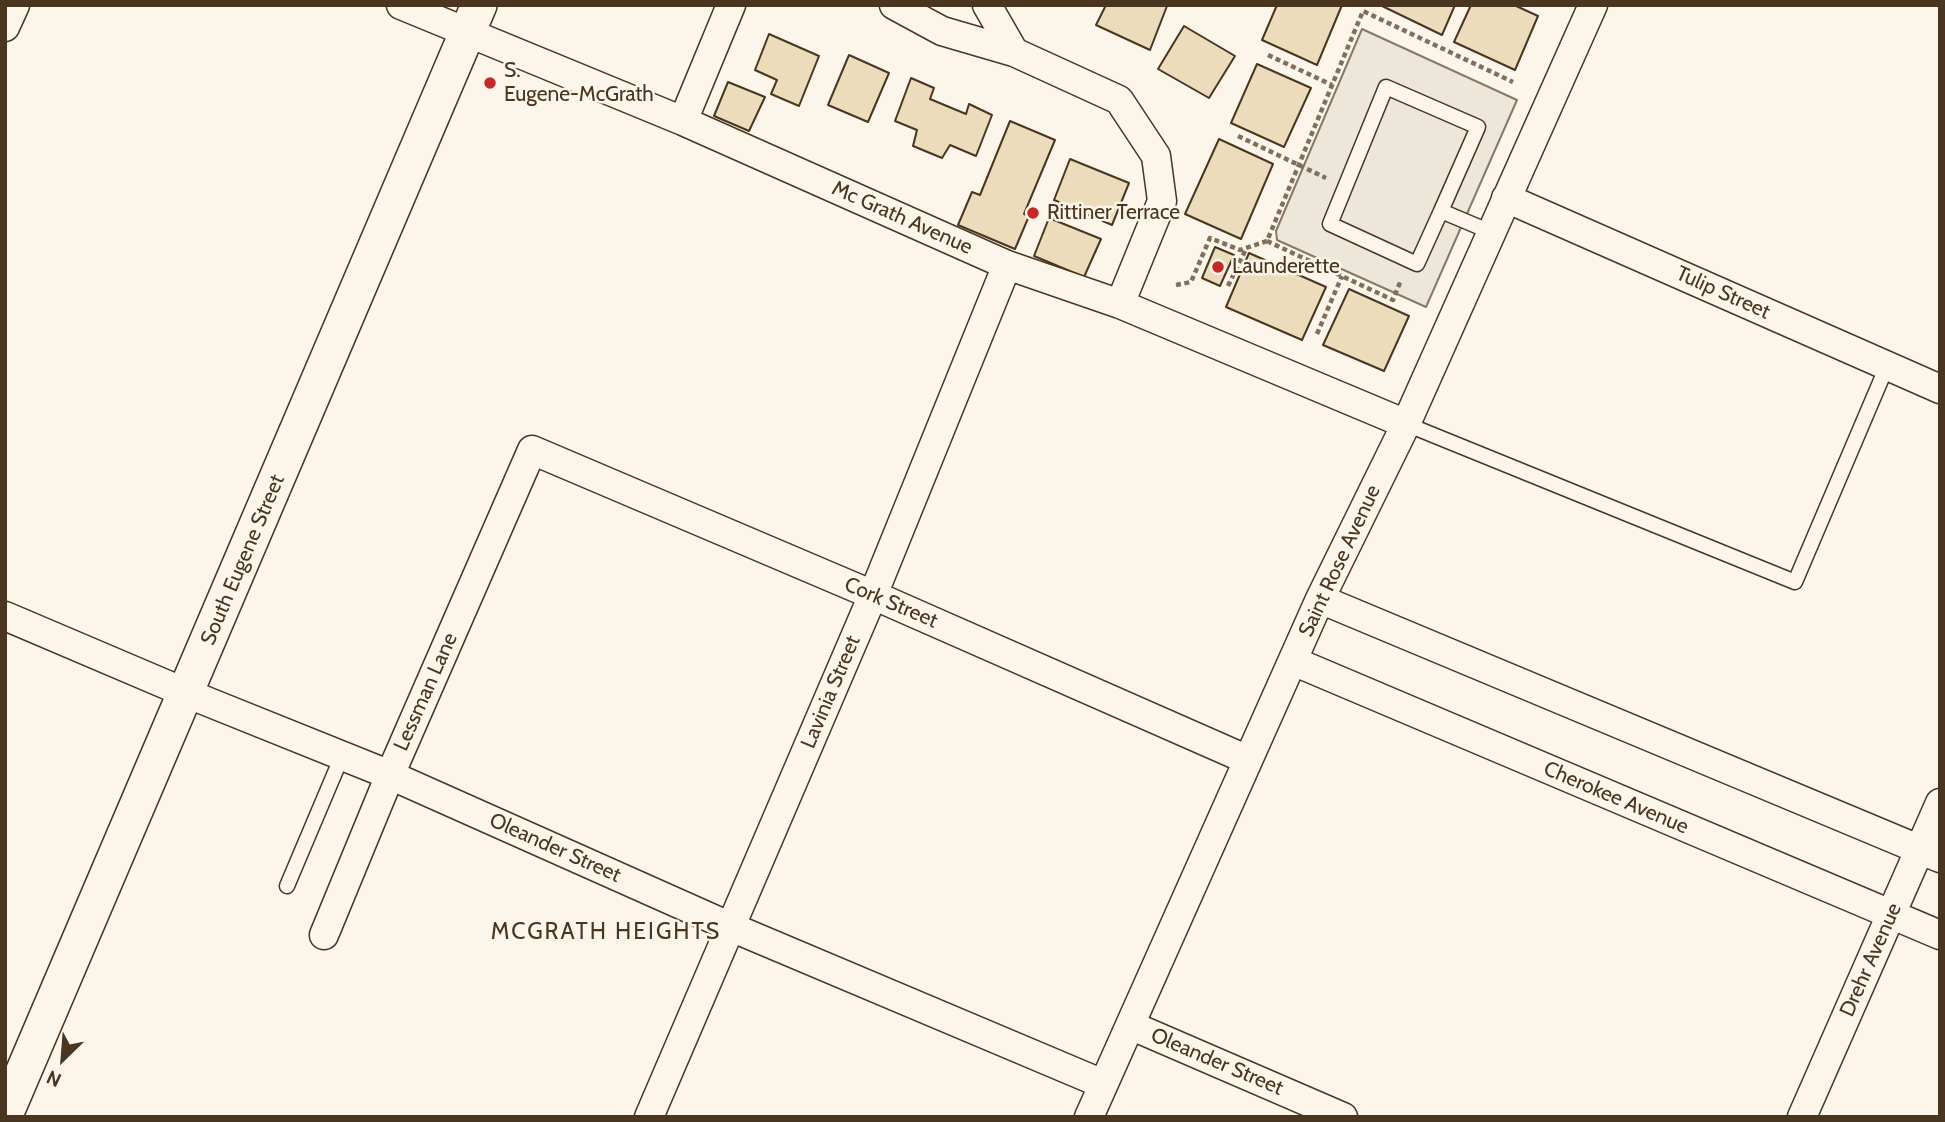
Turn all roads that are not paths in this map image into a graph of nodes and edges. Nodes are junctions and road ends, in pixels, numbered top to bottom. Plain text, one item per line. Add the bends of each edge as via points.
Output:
1 (15, 5) edge
2 (401, 5) edge
3 (731, 5) edge
4 (894, 5) edge
5 (987, 5) edge
6 (1593, 5) edge
7 (473, 19) edge
8 (5, 27) edge
9 (1014, 52) junction
10 (683, 121) junction
11 (1506, 198) junction
12 (1441, 211) junction
13 (1491, 232) junction
14 (1007, 265) junction
15 (1120, 304) junction
16 (1887, 366) junction
17 (1940, 389) edge
18 (1406, 424) junction
19 (532, 450) joint
20 (873, 595) junction
21 (1321, 599) junction
22 (5, 616) edge
23 (1293, 661) junction
24 (186, 693) junction
25 (342, 756) junction
26 (1248, 760) junction
27 (390, 775) junction
28 (1940, 803) edge
29 (1930, 854) edge
30 (287, 886) dead end
31 (1891, 914) junction
32 (731, 927) junction
33 (324, 935) dead end
34 (1940, 935) edge
35 (1130, 1024) junction
36 (1104, 1084) junction
37 (5, 1115) edge
38 (649, 1117) edge
39 (1089, 1117) edge
40 (1343, 1117) edge
41 (1802, 1117) edge

1 - 8 street
2 - 7 street, Mc Grath Avenue
3 - 10 street
4 - 9 street via 942,31
5 - 9 street
6 - 11 street, Saint Rose Avenue
7 - 10 street, Mc Grath Avenue
7 - 24 street, South Eugene Street
9 - 15 street via 1119,100 1156,156 1162,201
10 - 14 street, Mc Grath Avenue
11 - 13 street, Saint Rose Avenue
11 - 16 street, Tulip Street
12 - 12 lane via 1417,264 1330,224 1386,87 1478,127
12 - 13 lane
13 - 18 street, Saint Rose Avenue
14 - 15 street, Mc Grath Avenue
14 - 20 street, Lavinia Street
15 - 18 street, Mc Grath Avenue
16 - 17 street, Tulip Street
16 - 18 lane via 1795,582
18 - 21 street, Saint Rose Avenue
19 - 20 street, Cork Street
19 - 27 street, Lessman Lane
20 - 26 street, Cork Street
20 - 32 street, Lavinia Street
21 - 23 street, Saint Rose Avenue
21 - 29 street
22 - 24 street, Oleander Street
23 - 26 street, Saint Rose Avenue
23 - 31 street, Cherokee Avenue
24 - 25 street, Oleander Street
24 - 37 street, South Eugene Street
25 - 27 street, Oleander Street
25 - 30 lane
26 - 35 street, Saint Rose Avenue
27 - 32 street, Oleander Street
27 - 33 street, Lessman Lane
28 - 29 street, Drehr Avenue
29 - 31 street, Drehr Avenue
31 - 34 street, Cherokee Avenue
31 - 41 street, Drehr Avenue
32 - 36 street, Oleander Street
32 - 38 street, Lavinia Street
35 - 36 street, Saint Rose Avenue
35 - 40 street, Oleander Street
36 - 39 street, Saint Rose Avenue

